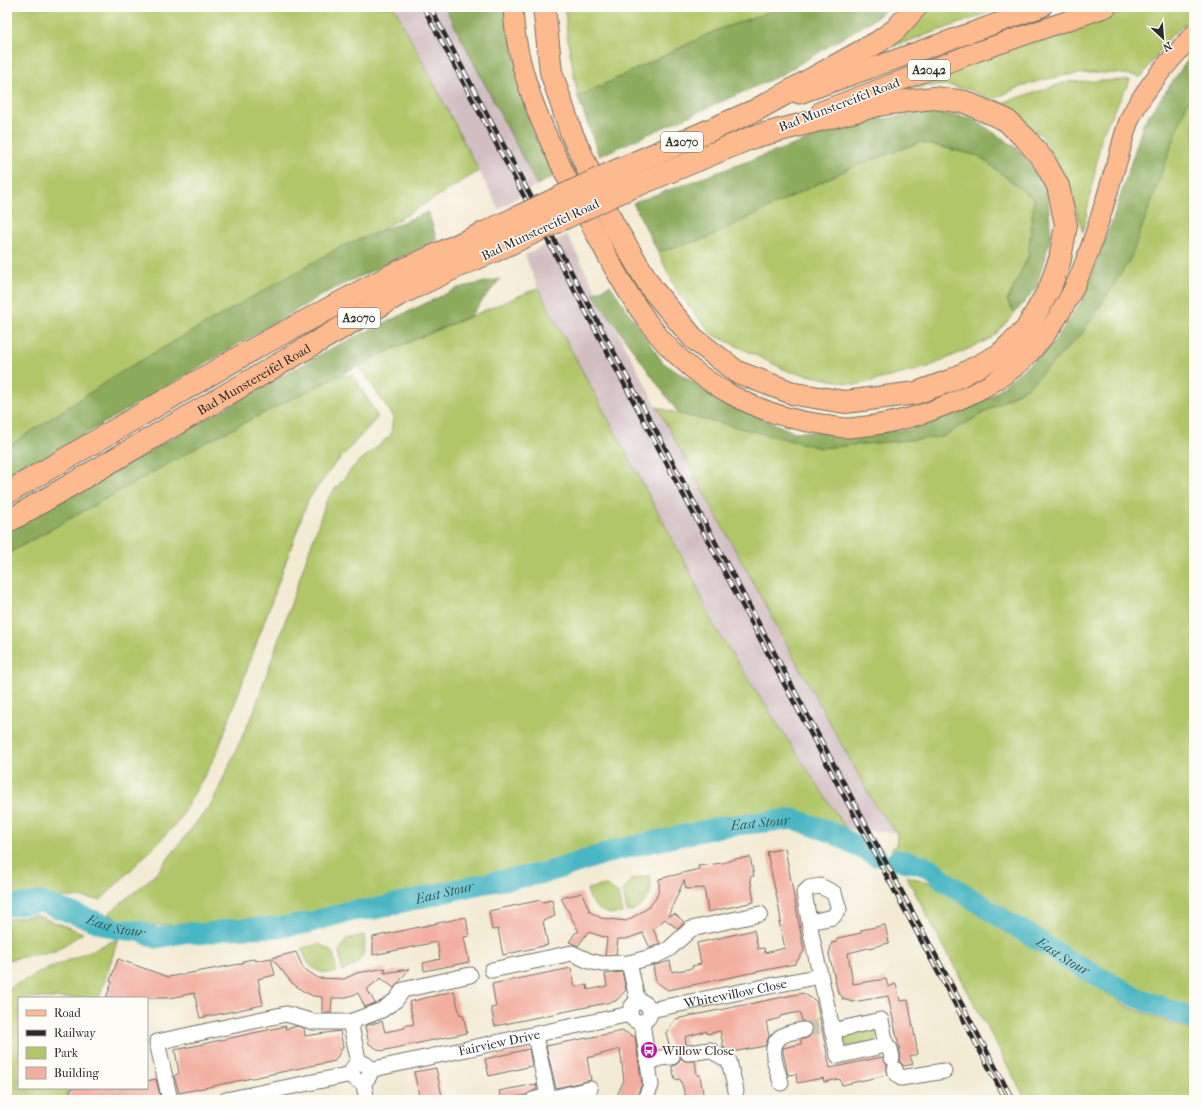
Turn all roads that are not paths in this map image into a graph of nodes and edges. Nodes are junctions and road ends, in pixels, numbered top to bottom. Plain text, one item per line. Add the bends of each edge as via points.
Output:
1 (513, 7) edge
2 (544, 7) edge
3 (916, 7) edge
4 (1042, 7) edge
5 (1107, 7) edge
6 (1194, 34) edge
7 (756, 110) junction
8 (753, 138) junction
9 (488, 242) junction
10 (7, 493) edge
11 (7, 522) edge
12 (760, 914) dead end
13 (810, 922) dead end
14 (622, 963) junction
15 (492, 970) dead end
16 (470, 974) dead end
17 (820, 976) junction
18 (640, 1012) junction
19 (350, 1022) junction
20 (828, 1027) junction
21 (804, 1030) tunnel mouth
22 (535, 1036) junction
23 (688, 1053) dead end
24 (672, 1057) dead end
25 (891, 1057) junction
26 (650, 1062) junction
27 (944, 1071) dead end
28 (361, 1072) junction
29 (781, 1083) dead end
30 (590, 1089) dead end
31 (736, 1091) dead end
32 (548, 1098) edge
33 (170, 1100) edge
34 (226, 1100) edge
35 (367, 1100) edge
36 (533, 1100) edge
37 (645, 1100) edge

1 - 6 main road via 521,56 542,125 602,247 635,304 660,336 690,367 726,392 772,413 806,422 846,428 900,422 946,405 984,388 1022,360 1061,315 1088,257 1131,117 1161,71
2 - 8 highway via 551,72 571,132 613,224 652,289 693,338 737,372 795,394 845,402 887,398 916,393 952,380 999,355 1026,330 1050,288 1060,259 1066,225 1058,186 1044,161 1006,120 964,102 934,98 882,104
3 - 7 highway via 895,30 878,42
4 - 7 main road, Bad Munstereifel Road / A2042
5 - 8 main road, Bad Munstereifel Road / A2042 via 976,52
7 - 9 highway, Bad Munstereifel Road / A2070, bridge via 608,174
8 - 9 highway, Bad Munstereifel Road / A2070, bridge
9 - 10 highway, Bad Munstereifel Road / A2070 via 394,274 255,348
9 - 11 highway, Bad Munstereifel Road / A2070 via 458,266 398,295
12 - 14 street via 691,929 669,949 655,956
13 - 17 street
14 - 15 street via 602,964 572,953
14 - 18 street
16 - 19 street via 403,990 396,1000 382,1010
17 - 18 street, Whitewillow Close
17 - 20 street
18 - 22 street, Fairview Drive
18 - 26 street
19 - 28 street
19 - 33 street via 314,1022 286,1014 157,1042
20 - 25 street via 838,1056
20 - 25 street via 881,1020
21 - 29 street via 783,1035 776,1041 773,1049
22 - 28 street, Fairview Drive
22 - 32 street
23 - 31 street via 710,1050 729,1061
24 - 26 street
25 - 27 street via 896,1073 901,1078
26 - 37 street via 652,1085
28 - 34 street, Fairview Drive
28 - 35 street
30 - 32 street
32 - 36 street

